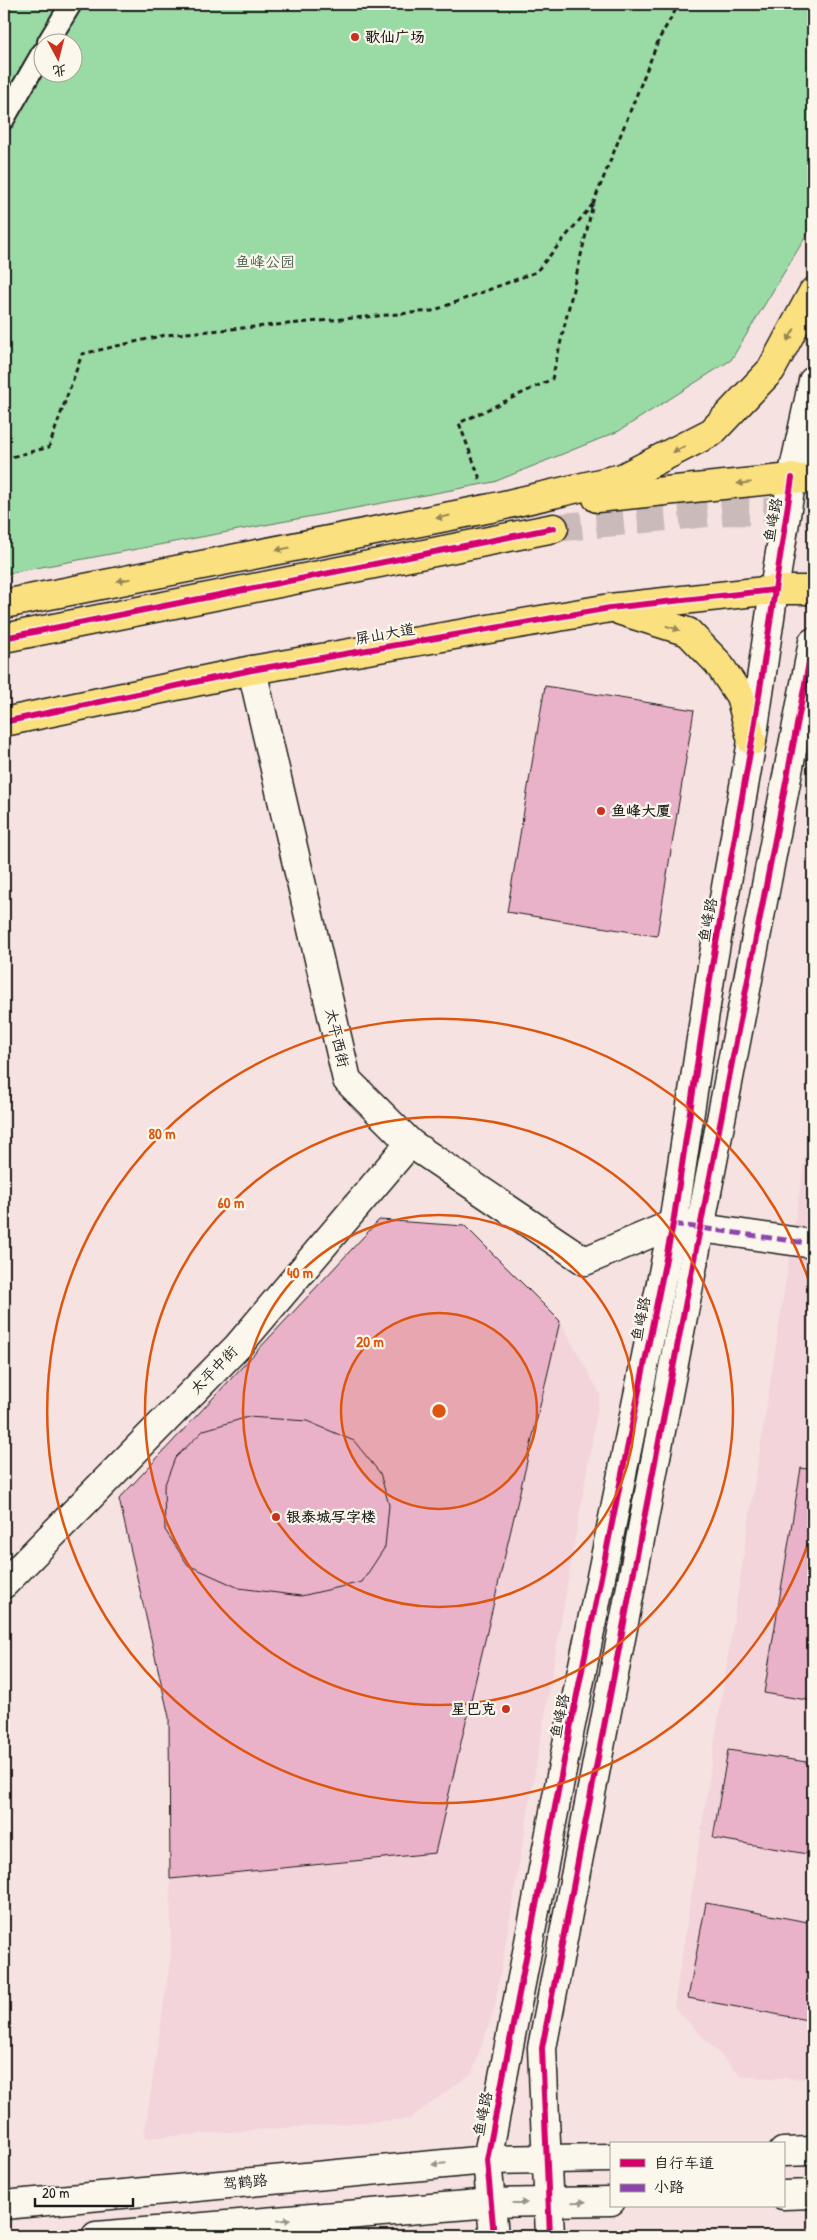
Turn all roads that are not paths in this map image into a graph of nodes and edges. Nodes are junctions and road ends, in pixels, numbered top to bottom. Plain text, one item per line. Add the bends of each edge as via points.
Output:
1 (71, 4) edge
2 (54, 32) edge
3 (32, 70) edge
4 (4, 119) edge
5 (813, 292) edge
6 (813, 380) edge
7 (803, 479) edge
8 (491, 508) junction
9 (554, 528) tunnel mouth
10 (774, 590) junction
11 (813, 590) edge
12 (4, 604) edge
13 (610, 608) junction
14 (4, 638) edge
15 (813, 642) edge
16 (252, 670) junction
17 (4, 722) edge
18 (752, 741) junction
19 (410, 1143) junction
20 (673, 1224) junction
21 (701, 1228) junction
22 (813, 1244) edge
23 (4, 1584) edge
24 (813, 2151) edge
25 (784, 2152) edge
26 (610, 2158) edge
27 (487, 2160) junction
28 (547, 2160) junction
29 (813, 2194) edge
30 (784, 2195) edge
31 (610, 2201) edge
32 (491, 2203) junction
33 (548, 2203) junction
34 (4, 2205) edge
35 (96, 2236) edge
36 (494, 2236) edge
37 (550, 2236) edge

1 - 2 lane
3 - 4 lane
5 -> 8 main road via 771,370 712,432 622,478
6 - 7 main road, 鱼峰路
7 -> 8 main road
7 - 10 main road, 鱼峰路
8 -> 12 main road
9 - 14 main road
10 - 11 main road, 屏山大道
10 - 13 main road, 屏山大道
10 - 18 main road, 鱼峰路
13 - 16 main road, 屏山大道
13 -> 18 main road via 688,632 718,663 740,696
15 - 21 main road
16 - 17 main road, 屏山大道
16 - 19 main road, 太平西街 via 347,1080
18 - 20 main road, 鱼峰路 via 712,966
19 - 20 main road, 太平西街 via 585,1261
19 - 23 main road, 太平中街 via 238,1346
20 - 21 main road
20 - 27 main road, 鱼峰路 via 570,1729
21 - 22 main road
21 - 28 main road via 542,2048
24 - 25 main road
26 - 28 main road, 驾鹤路
27 - 28 main road, 驾鹤路
27 - 32 main road, 鱼峰路
27 -> 34 main road, 驾鹤路
28 - 33 main road
29 - 30 main road
33 -> 31 main road
32 -> 33 main road
35 -> 32 main road
32 - 36 main road, 鱼峰路
33 - 37 main road

